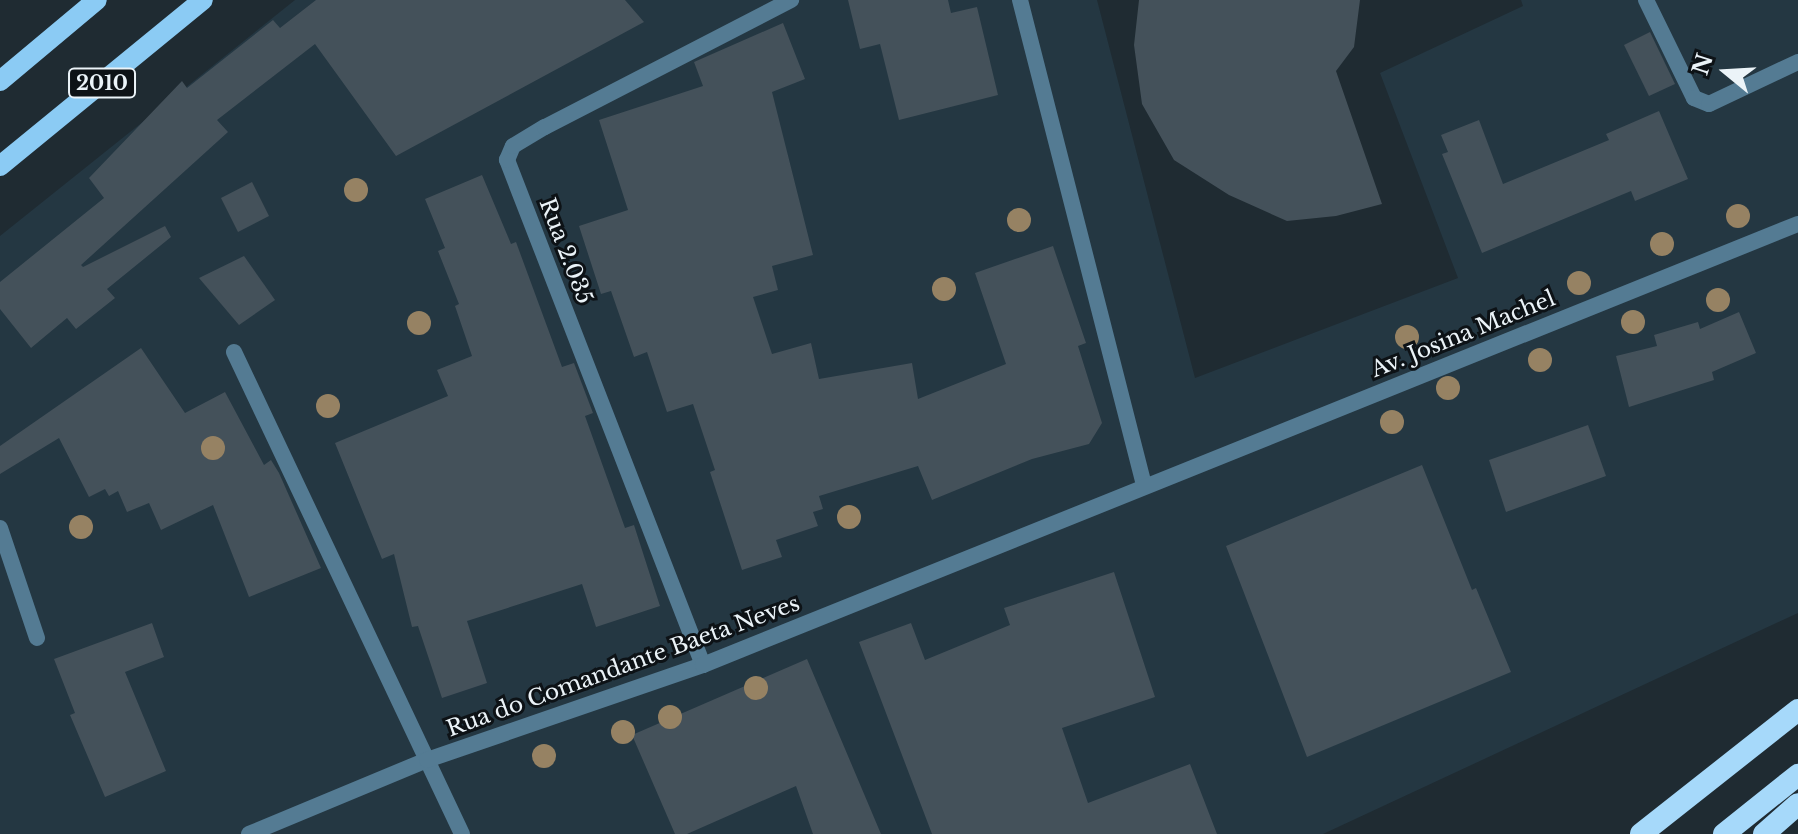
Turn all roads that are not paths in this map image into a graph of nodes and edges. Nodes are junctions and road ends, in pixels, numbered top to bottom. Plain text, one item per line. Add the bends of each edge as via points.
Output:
1 (97, 0) edge
2 (203, 0) edge
3 (791, 0) edge
4 (1020, 0) edge
5 (1646, 0) edge
6 (1798, 62) edge
7 (0, 81) edge
8 (0, 166) edge
9 (1798, 224) edge
10 (234, 352) dead end
11 (1144, 485) junction
12 (0, 528) edge
13 (37, 638) dead end
14 (703, 665) junction
15 (1798, 710) edge
16 (427, 760) junction
17 (1798, 775) edge
18 (1798, 804) edge
19 (249, 834) edge
20 (462, 834) edge
21 (1641, 834) edge
22 (1724, 834) edge
23 (1764, 834) edge

1 - 7 main road, 2010
2 - 8 main road, 2010
3 - 14 street, Rua 2.035 via 545,127 513,146 507,160
4 - 11 street
5 - 6 street via 1694,98 1709,104
9 - 11 street, Av. Josina Machel
10 - 16 street
11 - 14 street, Rua do Comandante Baeta Neves
12 - 13 street
14 - 16 street, Rua do Comandante Baeta Neves
15 - 21 highway
16 - 19 street, Rua do Comandante Baeta Neves
16 - 20 street
17 - 22 highway
18 - 23 highway

